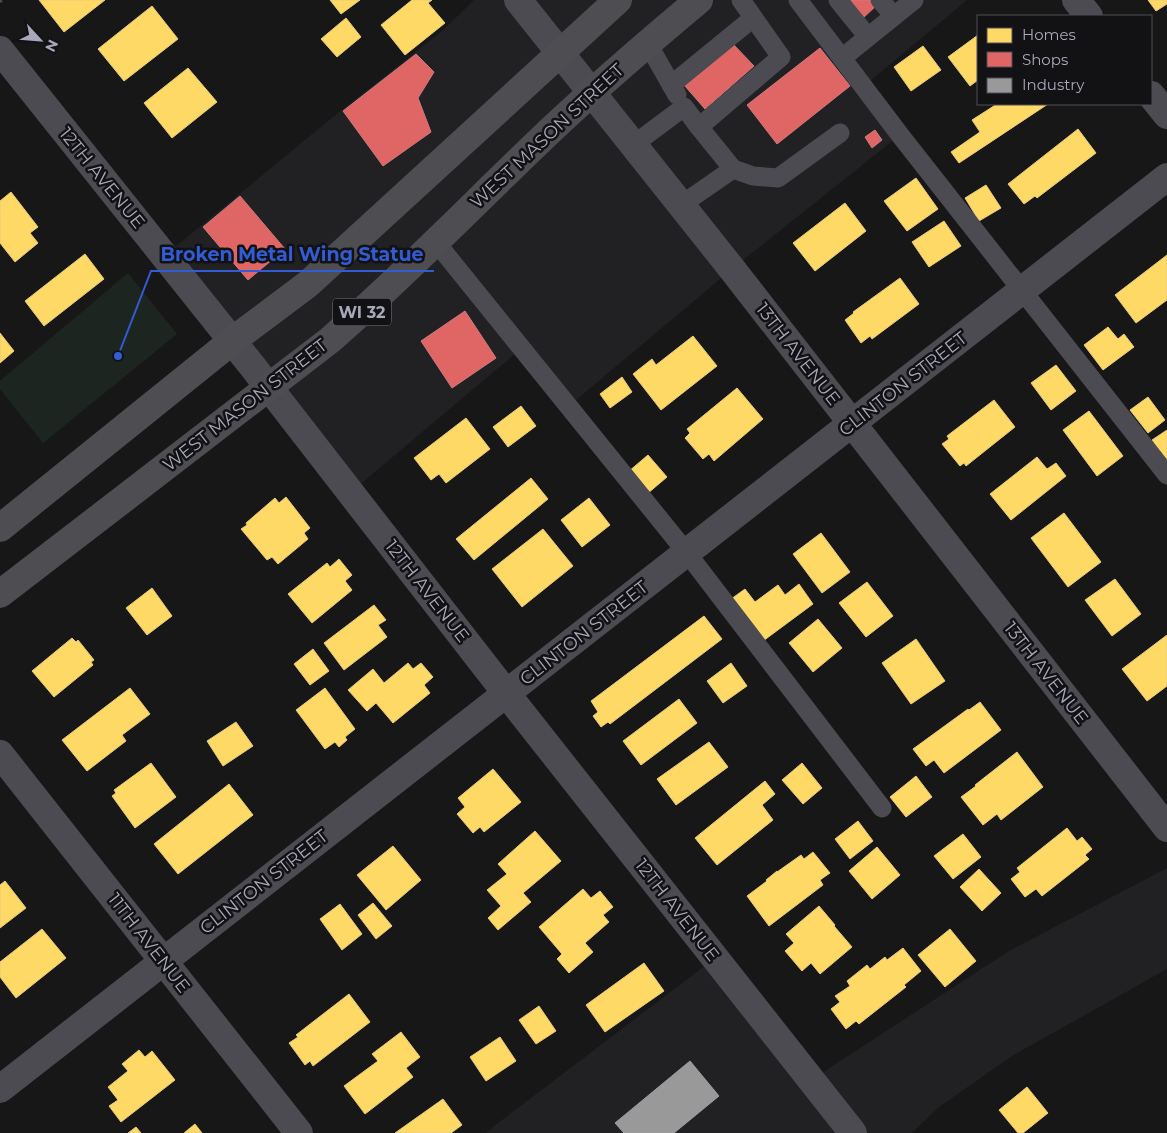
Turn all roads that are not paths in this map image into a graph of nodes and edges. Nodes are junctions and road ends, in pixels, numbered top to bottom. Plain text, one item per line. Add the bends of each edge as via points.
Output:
1 (518, 0) edge
2 (618, 0) edge
3 (699, 0) edge
4 (741, 0) edge
5 (799, 0) edge
6 (838, 0) edge
7 (880, 0) edge
8 (914, 0) edge
9 (1076, 0) edge
10 (1088, 15) edge
11 (894, 16) junction
12 (753, 18) junction
13 (868, 37) junction
14 (648, 44) junction
15 (0, 50) edge
16 (560, 53) junction
17 (842, 58) junction
18 (671, 85) junction
19 (592, 93) junction
20 (1152, 96) edge
21 (684, 107) junction
22 (1167, 116) edge
23 (699, 127) junction
24 (840, 133) dead end
25 (633, 145) junction
26 (733, 169) junction
27 (1167, 177) edge
28 (681, 205) junction
29 (435, 241) junction
30 (1022, 291) junction
31 (232, 341) junction
32 (268, 387) junction
33 (852, 424) junction
34 (1167, 475) edge
35 (0, 528) edge
36 (687, 553) junction
37 (0, 594) edge
38 (506, 694) junction
39 (0, 754) edge
40 (882, 808) dead end
41 (1167, 828) edge
42 (163, 961) junction
43 (0, 1089) edge
44 (299, 1133) edge
45 (853, 1133) edge

1 - 16 street, 13TH AVENUE
2 - 16 main road
3 - 14 main road, WEST MASON STREET / WI 32
4 - 12 lane
5 - 17 lane
6 - 13 lane
7 - 11 lane
8 - 11 lane
9 - 10 street
11 - 13 lane
12 - 18 lane
12 - 23 lane via 781,57
13 - 17 lane
14 - 18 lane
14 - 19 main road, WEST MASON STREET / WI 32
15 - 31 street, 12TH AVENUE
16 - 19 street, 13TH AVENUE
16 - 31 main road via 308,284
17 - 30 lane
18 - 21 lane
19 - 25 street, 13TH AVENUE
19 - 29 main road, WEST MASON STREET / WI 32
20 - 22 street
21 - 23 lane
21 - 25 lane
23 - 26 lane
24 - 26 lane via 778,178 753,176
25 - 28 street, 13TH AVENUE
26 - 28 lane
27 - 30 street, CLINTON STREET
28 - 33 street, 13TH AVENUE
29 - 32 main road, WEST MASON STREET / WI 32 via 330,340
29 - 36 lane
30 - 33 street, CLINTON STREET
30 - 34 lane
31 - 32 street, 12TH AVENUE
31 - 35 main road
32 - 37 main road, WEST MASON STREET / WI 32
32 - 38 street, 12TH AVENUE
33 - 36 street, CLINTON STREET
33 - 41 street, 13TH AVENUE
36 - 38 street, CLINTON STREET
36 - 40 lane
38 - 42 street, CLINTON STREET
38 - 45 street, 12TH AVENUE
39 - 42 street, 11TH AVENUE
42 - 43 street, CLINTON STREET
42 - 44 street, 11TH AVENUE

